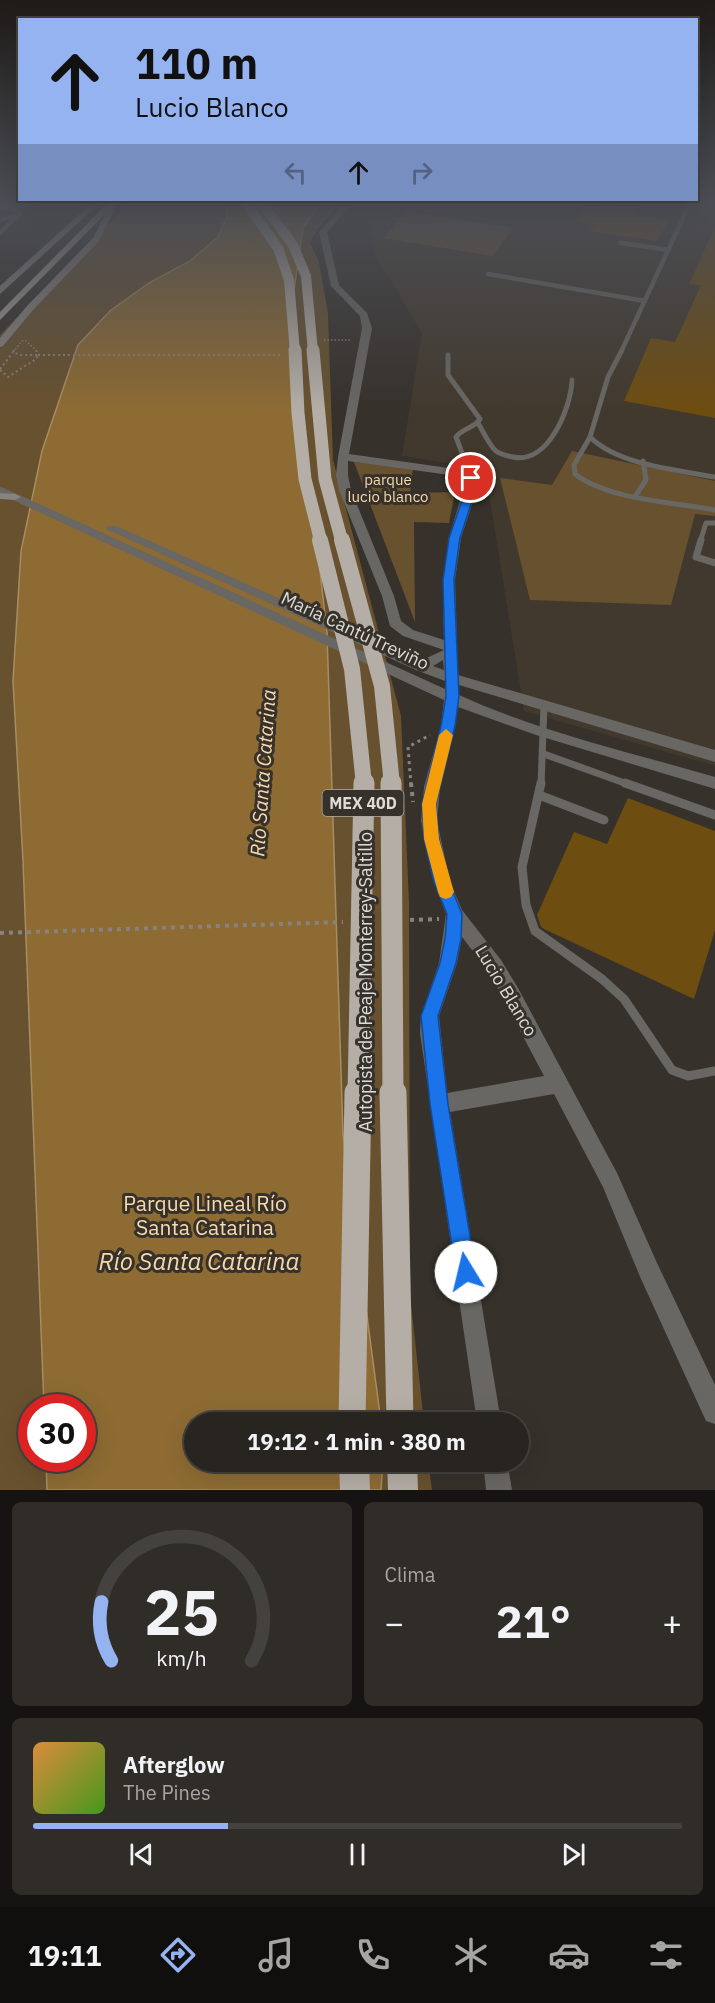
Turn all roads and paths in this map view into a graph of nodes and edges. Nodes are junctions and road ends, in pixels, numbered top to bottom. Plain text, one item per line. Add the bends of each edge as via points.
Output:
1 (20, 273) edge
2 (30, 273) edge
3 (44, 273) edge
4 (63, 273) edge
5 (286, 273) edge
6 (305, 273) edge
7 (332, 273) edge
8 (658, 273) edge
9 (488, 274) dead end
10 (0, 291) edge
11 (645, 301) junction
12 (0, 303) edge
13 (0, 317) edge
14 (350, 340) dead end
15 (322, 347) dead end
16 (1, 348) edge
17 (13, 352) junction
18 (38, 355) junction
19 (286, 355) dead end
20 (448, 356) dead end
21 (0, 369) edge
22 (572, 380) dead end
23 (478, 423) junction
24 (590, 437) junction
25 (343, 457) junction
26 (643, 461) junction
27 (470, 474) junction
28 (715, 477) edge
29 (0, 479) edge
30 (0, 490) edge
31 (19, 495) junction
32 (636, 495) junction
33 (0, 496) edge
34 (715, 510) edge
35 (715, 523) edge
36 (715, 563) edge
37 (451, 647) junction
38 (400, 666) junction
39 (421, 668) junction
40 (454, 679) junction
41 (452, 696) junction
42 (544, 706) junction
43 (541, 731) junction
44 (544, 754) junction
45 (715, 756) edge
46 (715, 783) edge
47 (539, 795) junction
48 (715, 815) edge
49 (604, 820) dead end
50 (447, 917) junction
51 (403, 920) dead end
52 (344, 922) dead end
53 (0, 933) edge
54 (715, 1071) edge
55 (560, 1083) junction
56 (439, 1104) junction
57 (352, 1412) edge
58 (400, 1412) edge
59 (487, 1412) edge
60 (715, 1412) edge
61 (354, 1472) edge
62 (402, 1472) edge
63 (497, 1472) edge
64 (355, 1490) edge
65 (403, 1490) edge
66 (500, 1490) edge

1 - 10 street
2 - 12 main road
3 - 13 main road
4 - 16 street via 30,308
5 - 57 highway, Autopista de Peaje Monterrey-Saltillo / MEX 40D, bridge via 294,322 305,479 352,669 364,786
6 - 58 highway, Autopista de Peaje Monterrey-Saltillo / MEX 40D, bridge via 324,479 382,686 387,727 392,790 391,997
7 - 25 street, María Cantú Treviño via 335,286 364,315 367,328
8 - 11 lane
9 - 11 lane
11 - 24 lane via 608,377
14 - 15 path via 323,340
16 - 17 path
17 - 18 path
17 - 18 path via 26,341
17 - 21 path
18 - 19 path
18 - 21 path via 8,377
20 - 23 lane via 448,375 480,418
22 - 23 lane via 572,392 548,446 535,456 496,451
23 - 27 lane via 460,430 456,437
24 - 26 lane via 593,444 610,453
24 - 32 lane via 574,465 574,474 588,485
25 - 27 street
25 - 37 street, María Cantú Treviño via 345,490 388,596 393,619 401,629
26 - 28 lane
26 - 32 lane via 647,480
27 - 37 street, Lucio Blanco via 469,495 455,538 449,580
29 - 31 street
30 - 31 street
31 - 33 street
31 - 38 street, María Cantú Treviño, bridge
32 - 34 lane
35 - 36 lane via 706,523 696,557
37 - 39 street, María Cantú Treviño
37 - 40 street, Lucio Blanco
38 - 39 street, María Cantú Treviño
38 - 41 street, María Cantú Treviño
39 - 40 street, María Cantú Treviño
40 - 41 street, Lucio Blanco
40 - 42 street, María Cantú Treviño
41 - 43 street, María Cantú Treviño via 474,708
41 - 50 street, Lucio Blanco via 432,787 429,821
42 - 43 lane
42 - 45 street, María Cantú Treviño
43 - 44 lane
43 - 46 street, María Cantú Treviño
44 - 47 lane
44 - 48 lane
47 - 49 lane
47 - 54 lane via 521,866 528,920 535,931 624,999 672,1070 688,1076
50 - 51 path
50 - 55 street, Lucio Blanco via 495,966
50 - 56 street via 453,939 430,1016
52 - 53 path
55 - 56 street
55 - 60 street, Lucio Blanco via 610,1180
56 - 59 street
61 - 64 highway
62 - 65 highway
63 - 66 street

